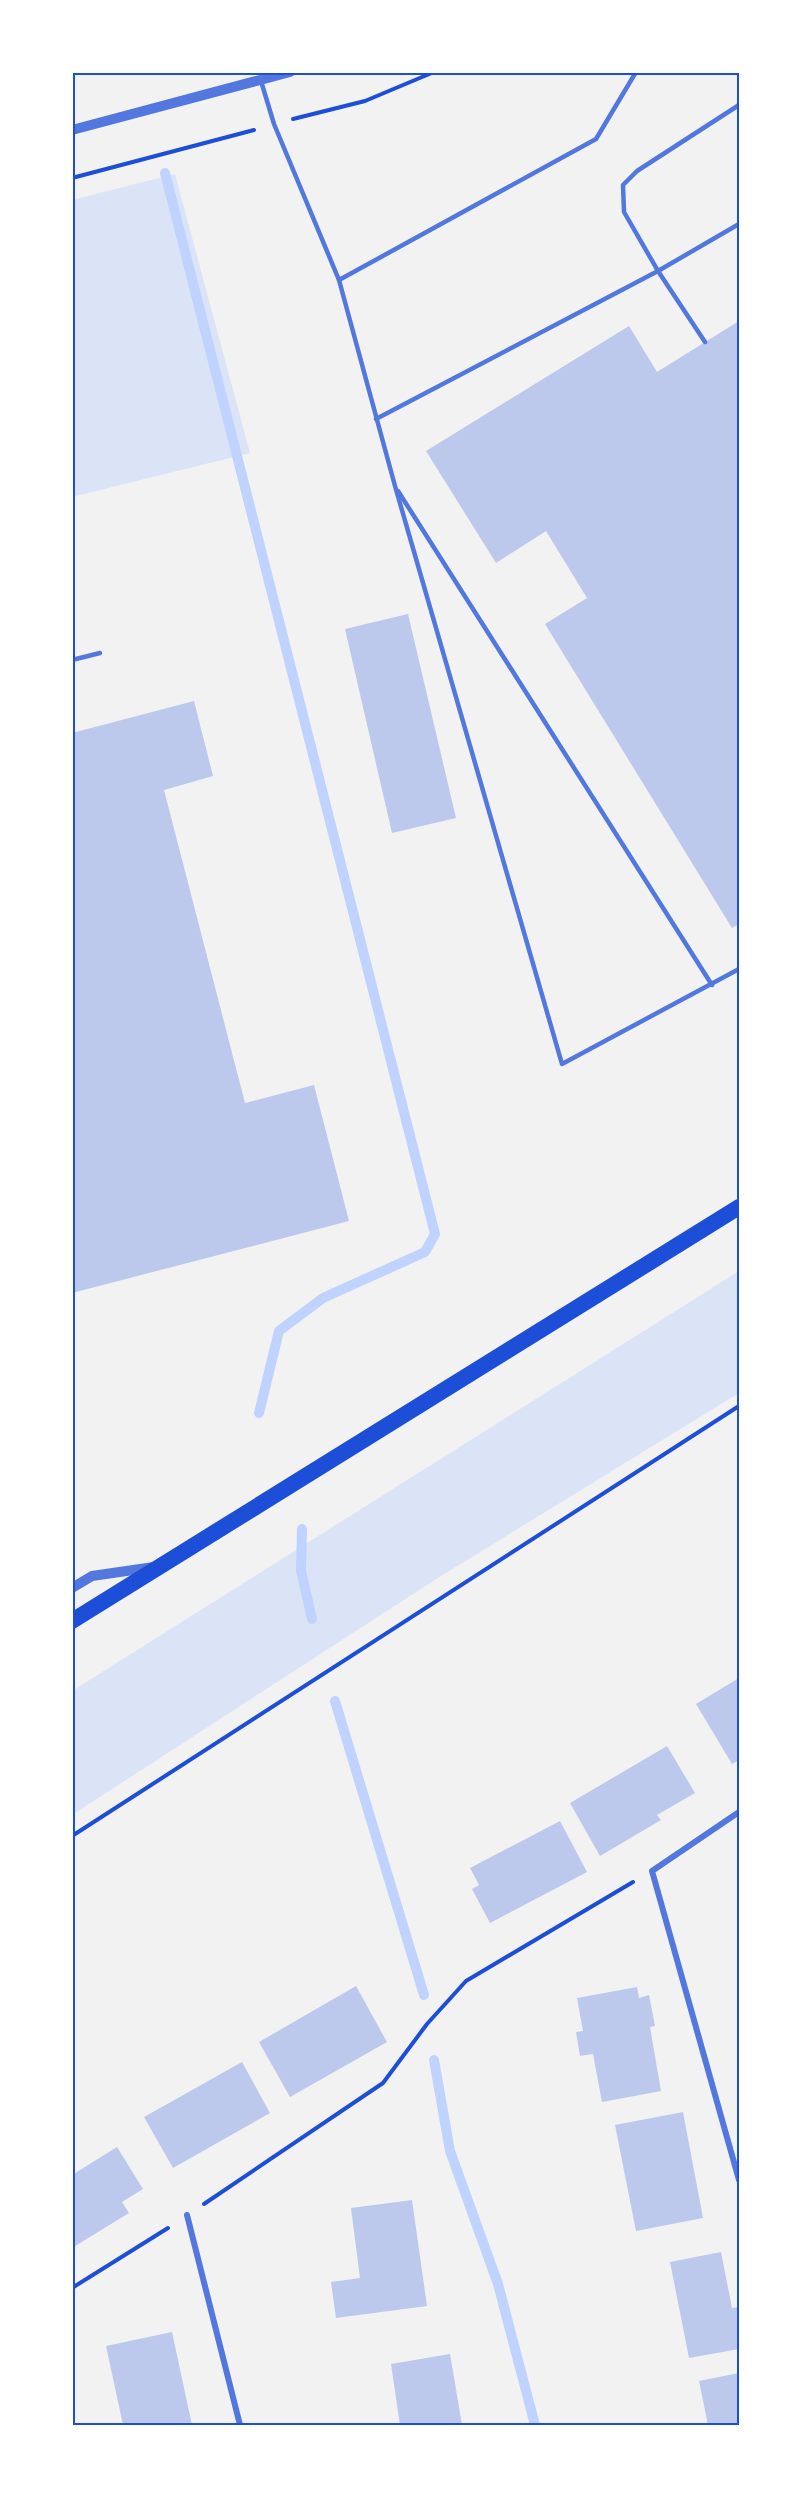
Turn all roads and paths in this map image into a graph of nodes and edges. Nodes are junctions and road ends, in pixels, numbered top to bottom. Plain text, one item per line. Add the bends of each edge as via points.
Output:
1 (290, 72) edge
2 (636, 72) edge
3 (261, 81) junction
4 (739, 105) edge
5 (72, 129) edge
6 (739, 224) edge
7 (658, 271) junction
8 (339, 280) junction
9 (705, 342) dead end
10 (376, 419) junction
11 (395, 486) junction
12 (100, 653) dead end
13 (72, 660) edge
14 (739, 969) edge
15 (712, 985) junction
16 (739, 1207) edge
17 (739, 1406) edge
18 (163, 1565) junction
19 (72, 1588) edge
20 (72, 1622) edge
21 (739, 1812) edge
22 (72, 1836) edge
23 (652, 1871) junction
24 (739, 2180) edge
25 (187, 2215) junction
26 (72, 2288) edge
27 (240, 2425) edge

1 - 3 street
2 - 8 lane via 596,139
3 - 5 street
3 - 8 lane via 274,124
4 - 7 lane via 637,171 623,185 624,212
6 - 7 lane
7 - 9 lane
7 - 10 lane
8 - 10 lane
10 - 11 lane
11 - 15 lane
11 - 15 lane via 562,1064
12 - 13 lane
14 - 15 lane
16 - 18 highway
17 - 22 path
18 - 19 street via 92,1576
18 - 20 highway
21 - 23 street
23 - 24 street
23 - 25 path via 466,1981 383,2082
25 - 26 path
25 - 27 street

